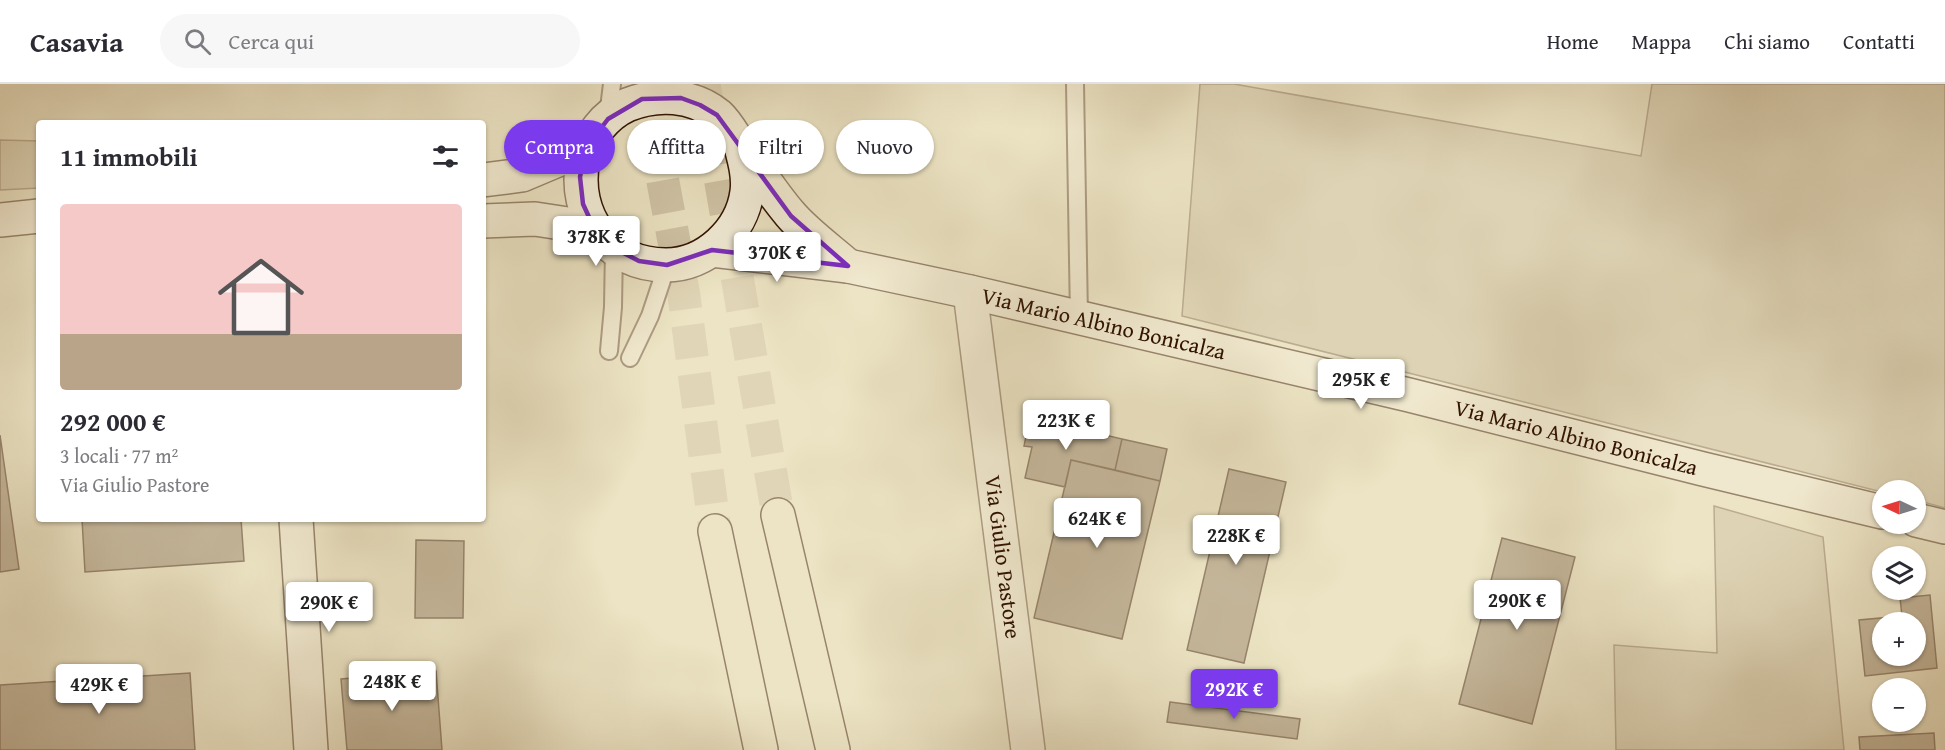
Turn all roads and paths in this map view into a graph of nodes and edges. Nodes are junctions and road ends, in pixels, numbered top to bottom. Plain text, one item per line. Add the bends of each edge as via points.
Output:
1 (612, 84) edge
2 (1075, 84) edge
3 (655, 90) edge
4 (608, 119) joint
5 (738, 142) edge
6 (524, 174) edge
7 (581, 174) edge
8 (747, 174) edge
9 (761, 174) edge
10 (486, 180) edge
11 (36, 216) edge
12 (0, 220) edge
13 (486, 221) edge
14 (0, 234) edge
15 (36, 234) edge
16 (604, 238) junction
17 (712, 250) junction
18 (667, 265) junction
19 (848, 266) junction
20 (970, 292) junction
21 (1079, 318) junction
22 (609, 351) dead end
23 (630, 358) dead end
24 (1872, 510) edge
25 (777, 515) tunnel mouth
26 (296, 522) edge
27 (1926, 522) edge
28 (1945, 527) edge
29 (716, 531) tunnel mouth
30 (311, 750) edge
31 (761, 750) edge
32 (833, 750) edge
33 (1028, 750) edge

1 - 4 lane
2 - 21 lane
3 - 4 main road, Via Mario Albino Bonicalza
3 - 5 main road, Via Mario Albino Bonicalza via 691,101 717,115
6 - 10 main road
7 - 16 main road, Via Mario Albino Bonicalza via 583,204
8 - 17 main road, Via Mario Albino Bonicalza via 741,215
9 - 19 main road, Via Mario Albino Bonicalza via 791,216
11 - 12 main road
13 - 16 main road, Via Mario Albino Bonicalza via 535,219
14 - 15 main road
16 - 18 main road, Via Mario Albino Bonicalza via 639,261
16 - 22 lane via 614,307
17 - 18 main road, Via Mario Albino Bonicalza via 691,261
17 - 19 main road, Via Mario Albino Bonicalza
18 - 23 lane via 650,316
19 - 20 main road, Via Mario Albino Bonicalza
20 - 21 main road, Via Mario Albino Bonicalza
20 - 33 main road, Via Giulio Pastore
21 - 24 main road, Via Mario Albino Bonicalza
25 - 32 highway
26 - 30 main road
27 - 28 main road
29 - 31 highway

